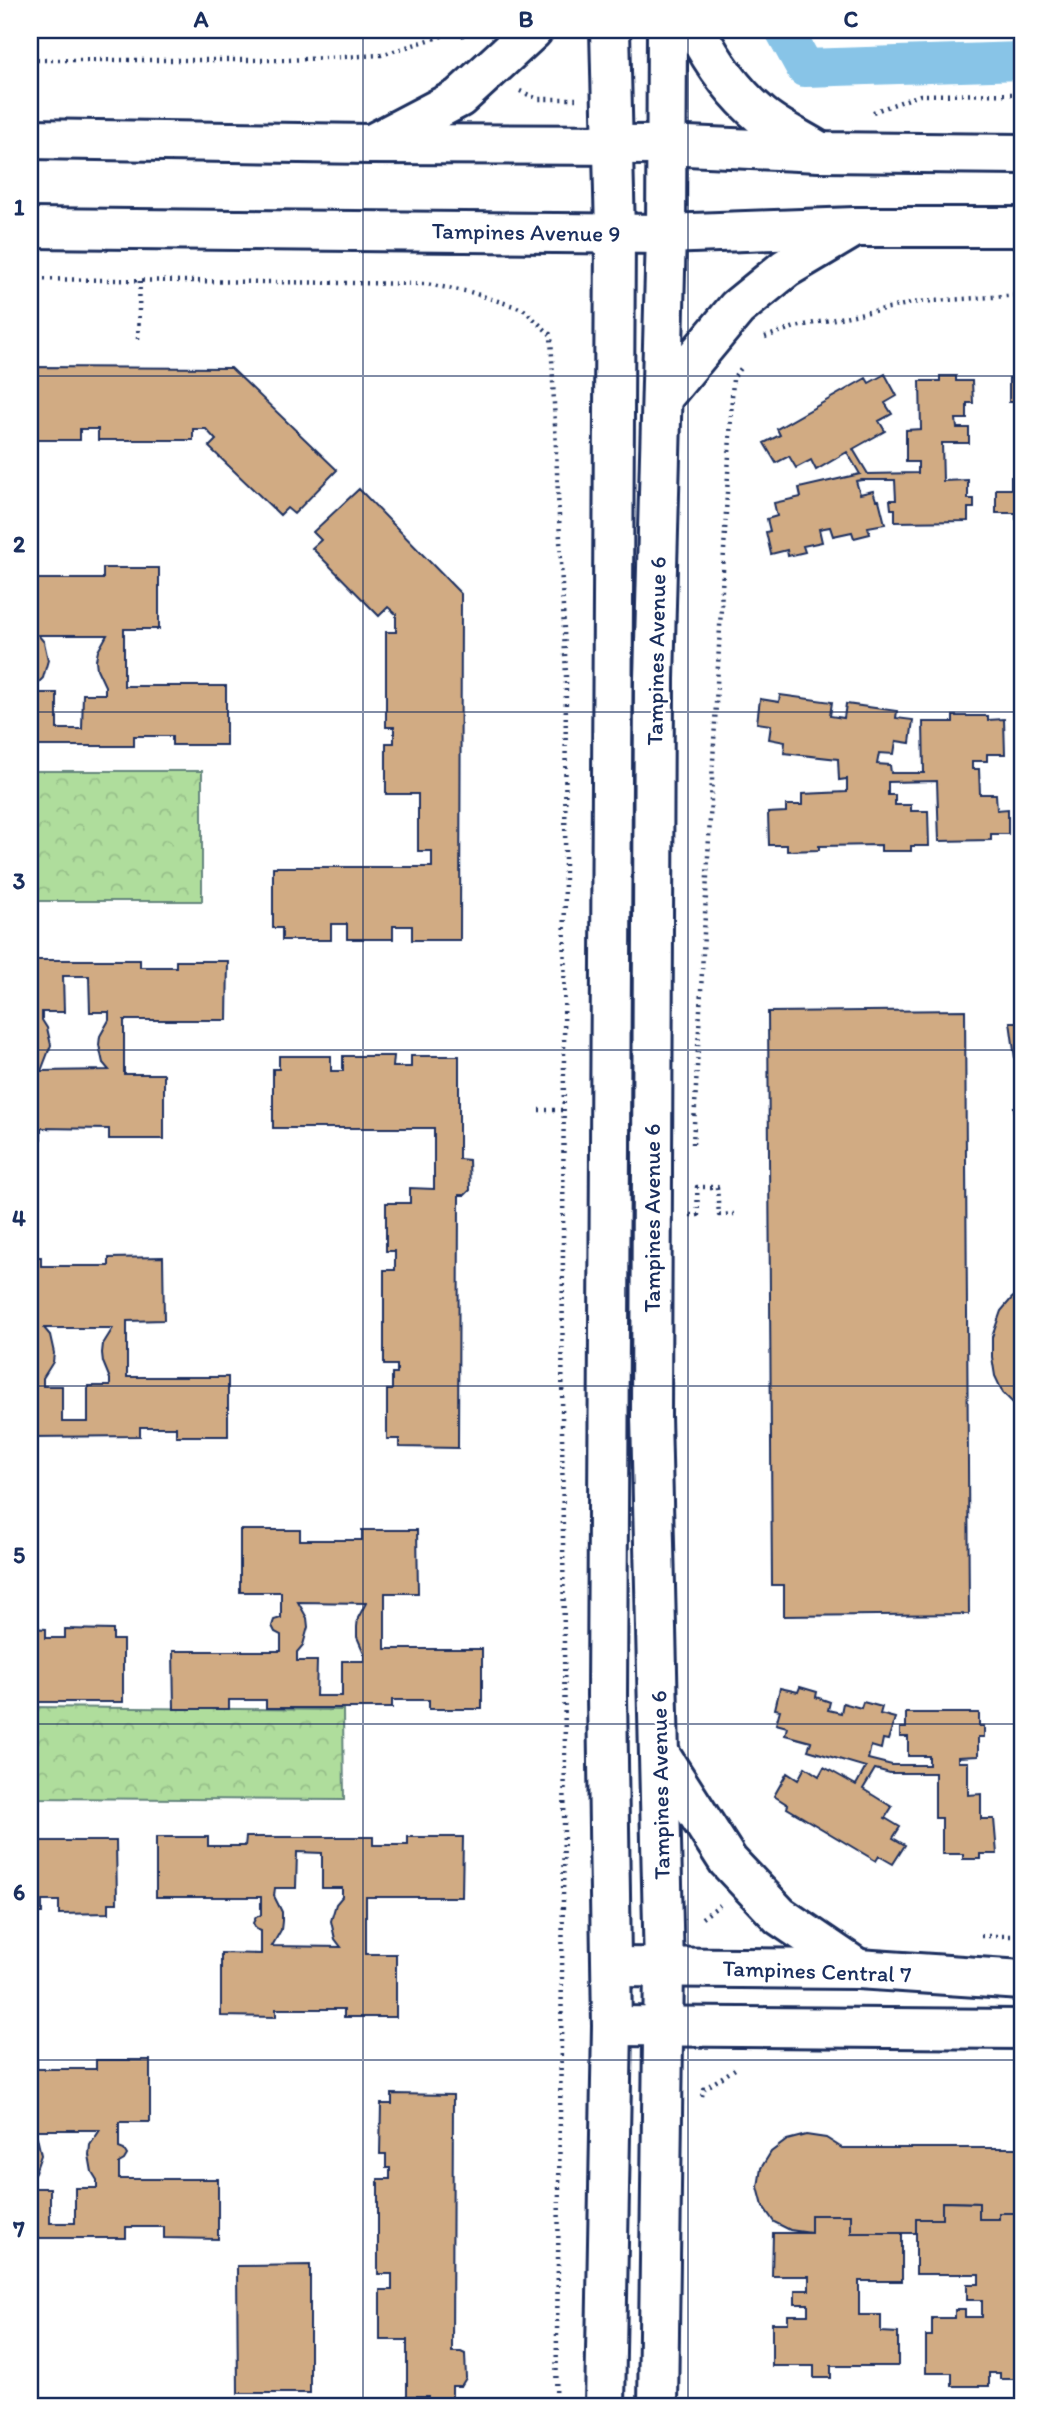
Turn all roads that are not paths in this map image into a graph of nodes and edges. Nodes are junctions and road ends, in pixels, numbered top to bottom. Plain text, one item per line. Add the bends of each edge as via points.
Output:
1 (533, 30) edge
2 (610, 30) edge
3 (667, 30) edge
4 (696, 30) edge
5 (30, 139) edge
6 (370, 144) junction
7 (665, 145) junction
8 (613, 146) junction
9 (819, 152) junction
10 (1022, 154) edge
11 (855, 227) junction
12 (1022, 227) edge
13 (30, 228) edge
14 (615, 233) junction
15 (666, 234) junction
16 (662, 398) junction
17 (660, 1755) junction
18 (612, 1968) junction
19 (664, 1968) junction
20 (858, 1969) junction
21 (1022, 1980) edge
22 (612, 2026) junction
23 (664, 2026) junction
24 (1022, 2029) edge
25 (605, 2406) edge
26 (658, 2406) edge

1 - 6 street via 459,98
2 - 8 street, Tampines Avenue 6
3 - 7 street, Tampines Avenue 6
4 - 9 street via 711,58 762,116
5 - 6 street
6 - 8 street
7 - 8 street
7 - 9 street
7 - 15 street, Tampines Avenue 6
8 - 14 street, Tampines Avenue 6
9 - 10 street
11 - 12 street, Tampines Avenue 9
11 - 15 street, Tampines Avenue 9
11 - 16 street via 786,268 737,308
13 - 14 street, Tampines Avenue 9
14 - 15 street, Tampines Avenue 9
14 - 18 street, Tampines Avenue 6 via 607,1695
15 - 16 street, Tampines Avenue 6
16 - 17 street, Tampines Avenue 6 via 654,679 651,1374
17 - 19 street, Tampines Avenue 6
17 - 20 street via 728,1861 780,1916
18 - 19 street, Tampines Central 7
18 - 22 street, Tampines Avenue 6
19 - 20 street, Tampines Central 7
19 - 23 street, Tampines Avenue 6
20 - 21 street, Tampines Central 7
22 - 23 street
22 - 25 street, Tampines Avenue 6
23 - 24 street
23 - 26 street, Tampines Avenue 6

